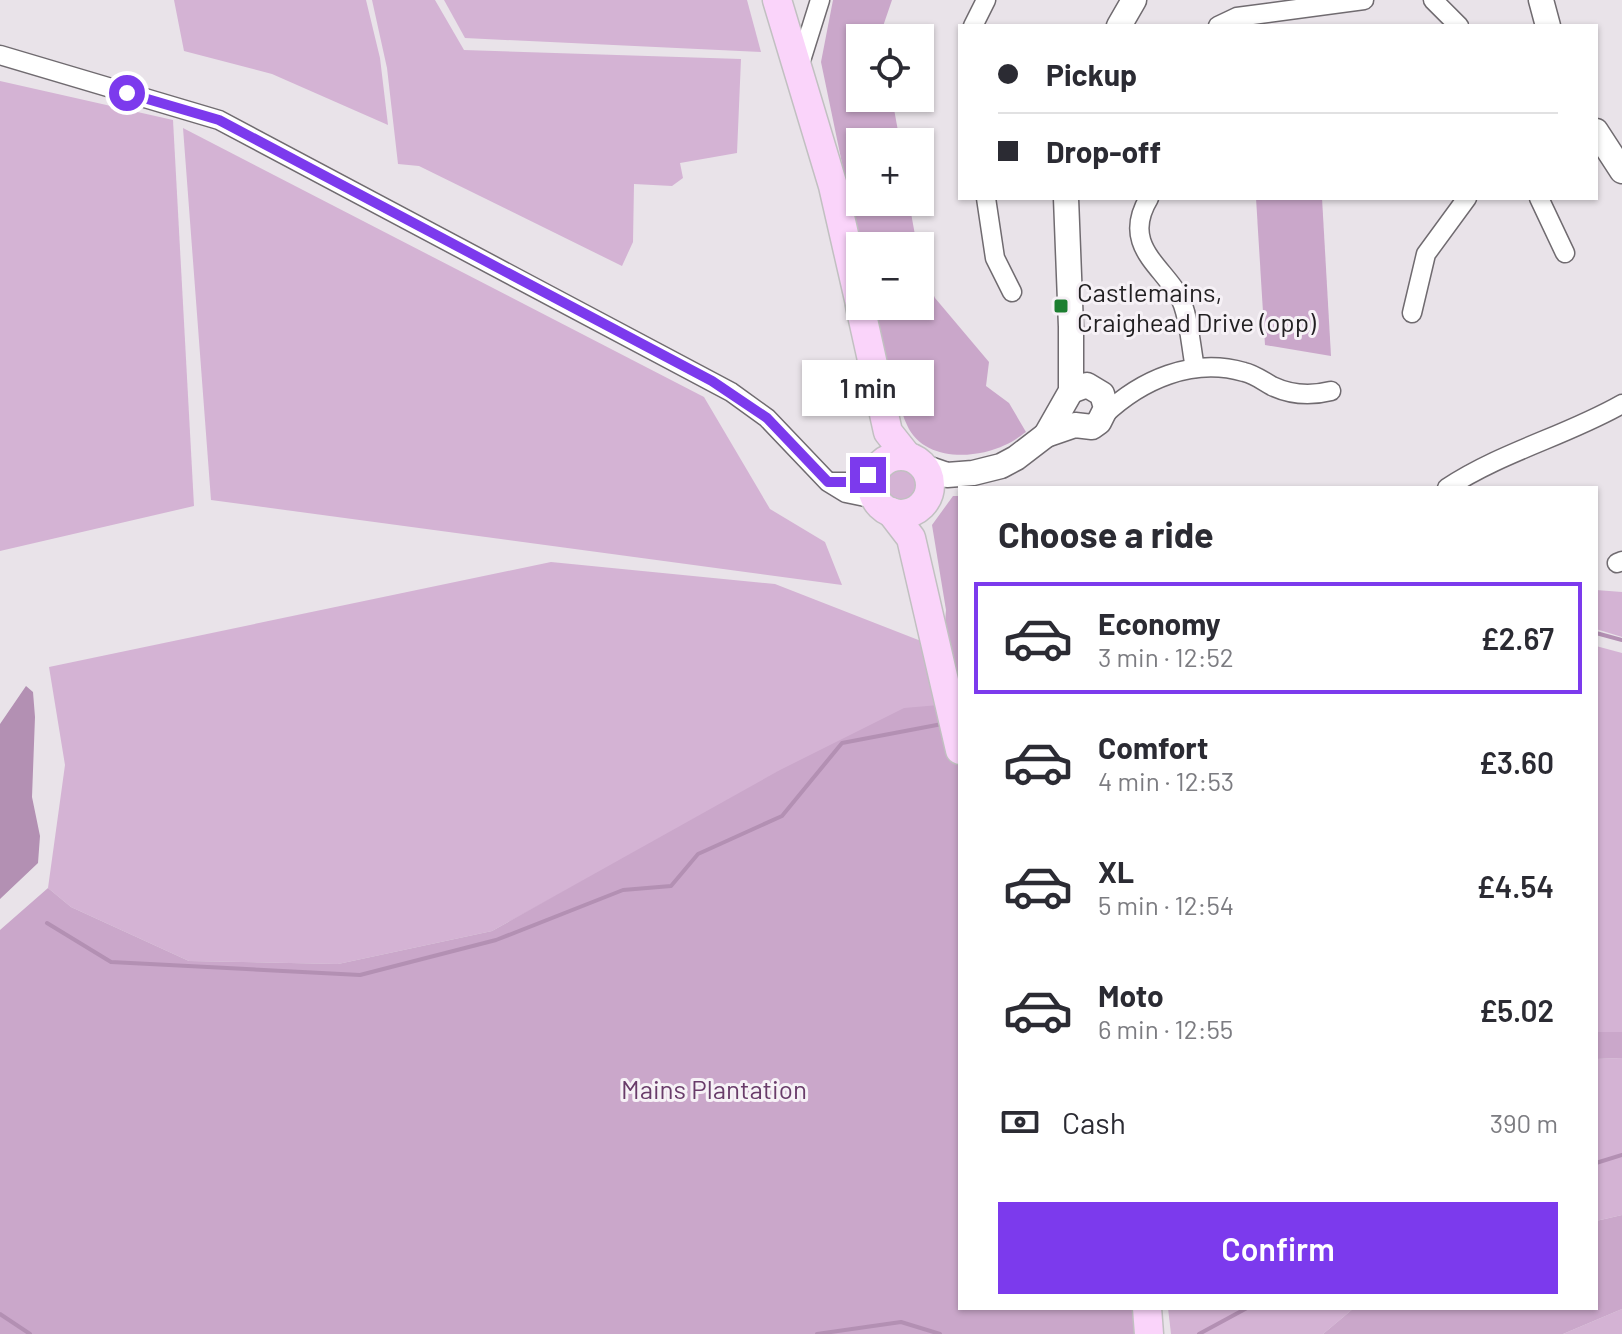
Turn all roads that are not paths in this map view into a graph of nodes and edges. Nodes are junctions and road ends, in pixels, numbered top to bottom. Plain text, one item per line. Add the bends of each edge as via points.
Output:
1 (777, 0) edge
2 (820, 0) edge
3 (986, 0) edge
4 (1134, 0) edge
5 (1364, 0) edge
6 (1433, 0) edge
7 (1541, 0) edge
8 (974, 24) edge
9 (1120, 24) edge
10 (1222, 24) edge
11 (1457, 24) edge
12 (1547, 24) edge
13 (0, 55) edge
14 (798, 71) junction
15 (1598, 134) edge
16 (1622, 171) edge
17 (986, 200) edge
18 (1066, 200) edge
19 (1148, 200) edge
20 (1466, 200) edge
21 (1540, 200) edge
22 (846, 243) edge
23 (1565, 253) dead end
24 (1012, 292) dead end
25 (1412, 313) dead end
26 (863, 320) edge
27 (1195, 368) junction
28 (1331, 391) dead end
29 (1084, 403) junction
30 (1622, 404) edge
31 (828, 482) junction
32 (905, 483) junction
33 (1450, 486) edge
34 (958, 741) edge
35 (1147, 1310) edge
36 (1149, 1334) edge

1 - 14 main road
2 - 14 street
3 - 8 street
4 - 9 street
5 - 10 street via 1237,17
6 - 11 street
7 - 12 street
13 - 31 street via 219,120 731,392 767,418
14 - 22 main road
15 - 16 street
17 - 24 street via 995,258
18 - 29 street via 1072,360
19 - 27 street via 1142,215 1143,244 1182,304
20 - 25 street via 1426,254
21 - 23 street
26 - 32 main road
27 - 28 street via 1246,372 1317,394
27 - 29 street via 1162,376 1127,394
29 - 32 street via 1001,466
30 - 33 street
31 - 32 street
31 - 32 street via 846,493
32 - 34 main road via 911,538
35 - 36 main road

